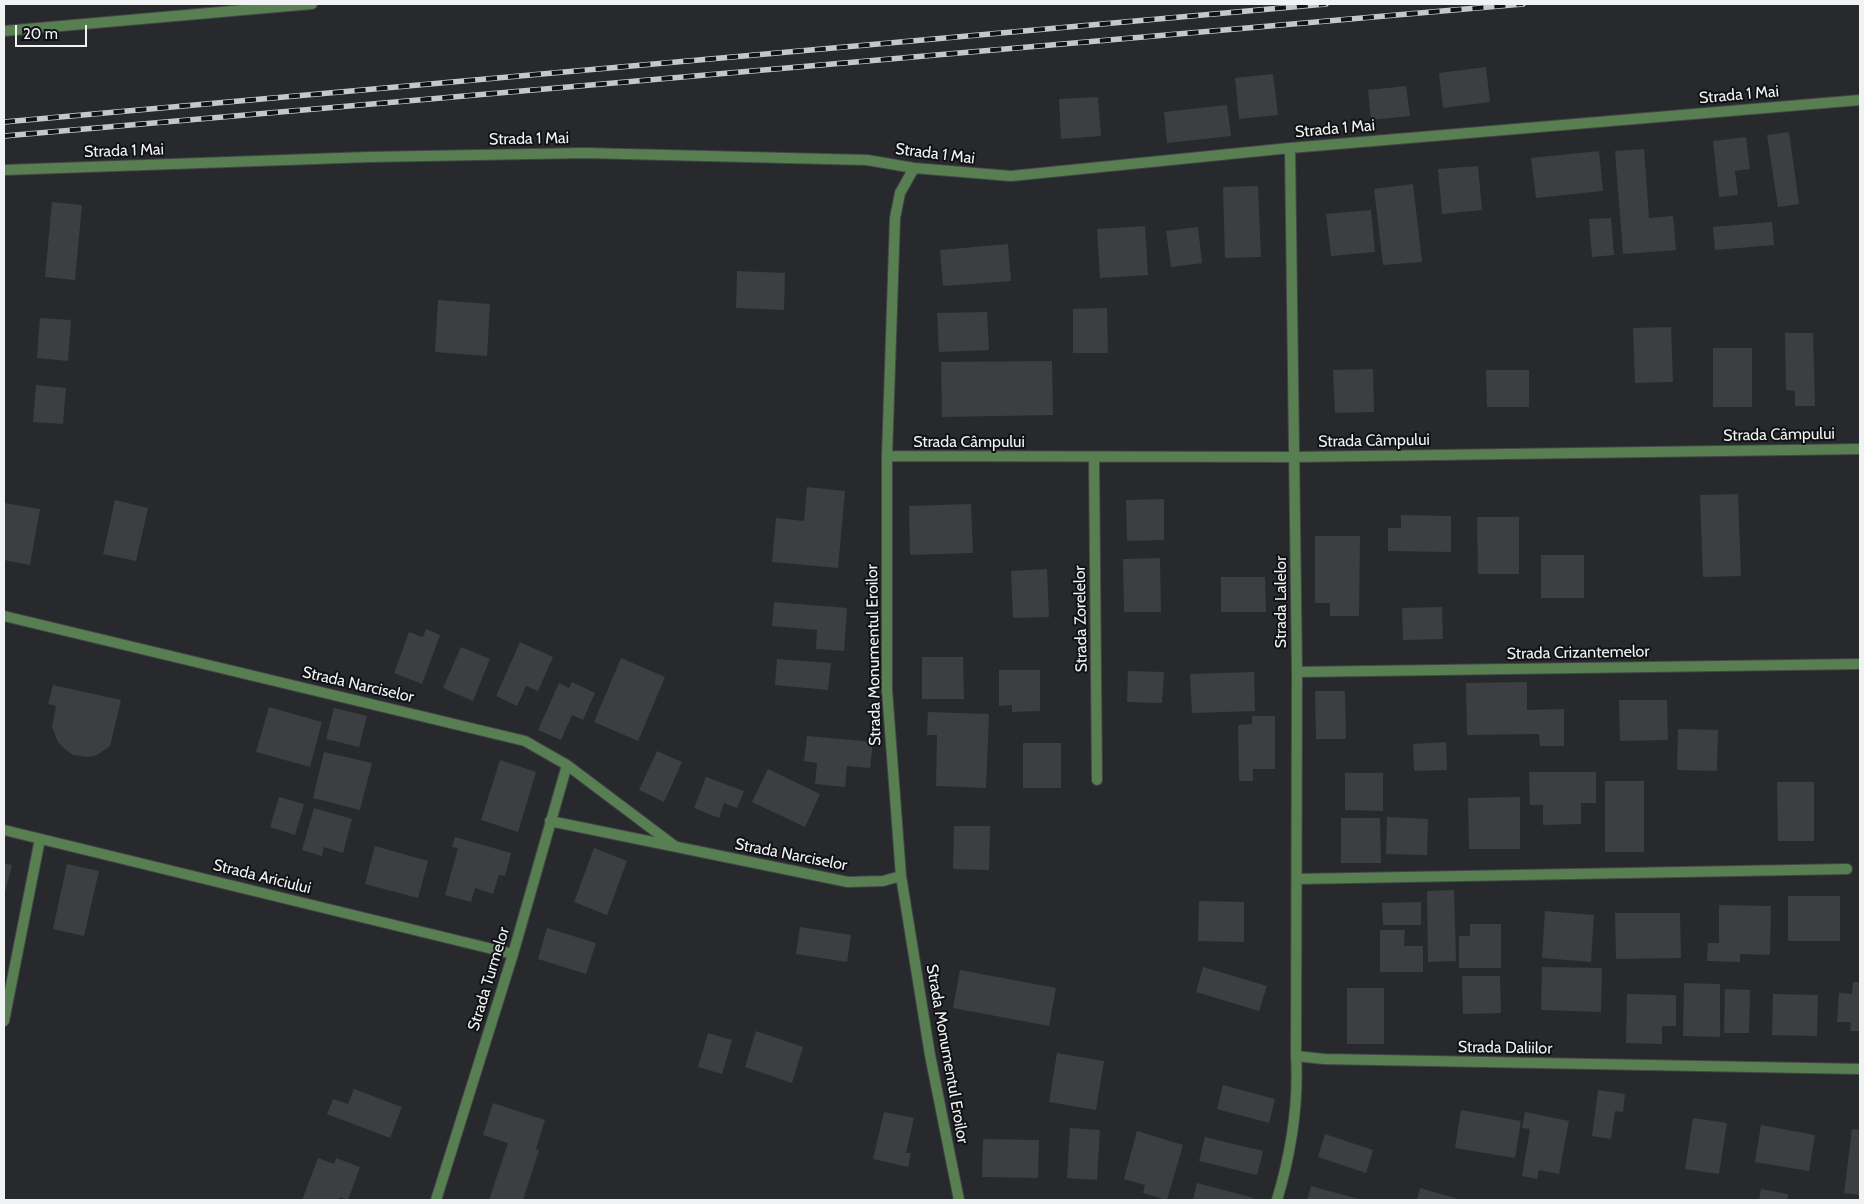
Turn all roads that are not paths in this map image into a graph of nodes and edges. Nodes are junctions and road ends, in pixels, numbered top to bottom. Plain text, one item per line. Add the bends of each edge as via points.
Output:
1 (312, 4) edge
2 (4, 32) edge
3 (1860, 100) edge
4 (1290, 148) junction
5 (914, 168) junction
6 (4, 170) edge
7 (1860, 449) edge
8 (887, 456) junction
9 (1295, 457) junction
10 (1094, 458) junction
11 (4, 616) edge
12 (1860, 664) edge
13 (1296, 672) junction
14 (567, 765) junction
15 (1097, 780) dead end
16 (550, 821) junction
17 (4, 830) edge
18 (40, 839) junction
19 (676, 848) junction
20 (1847, 869) dead end
21 (901, 876) junction
22 (1297, 879) junction
23 (513, 954) junction
24 (4, 1020) edge
25 (1296, 1056) junction
26 (1860, 1069) edge
27 (436, 1200) edge
28 (959, 1200) edge
29 (1277, 1200) edge

1 - 2 street
3 - 4 street, Strada 1 Mai
4 - 5 street, Strada 1 Mai via 1012,176
4 - 9 street, Strada Lalelor
5 - 6 street, Strada 1 Mai via 867,160 585,153
5 - 8 street, Strada Monumentul Eroilor via 900,193 895,218
7 - 9 street, Strada Câmpului
8 - 10 street, Strada Câmpului
8 - 21 street, Strada Monumentul Eroilor via 887,690
9 - 10 street, Strada Câmpului
9 - 13 street, Strada Lalelor
10 - 15 street, Strada Zorelelor
11 - 14 street, Strada Narciselor via 526,741
12 - 13 street, Strada Crizantemelor
13 - 22 street, Strada Lalelor
14 - 16 street, Strada Turmelor
14 - 19 street, Strada Narciselor
16 - 19 street, Strada Narciselor
16 - 23 street, Strada Turmelor
17 - 18 street, Strada Ariciului
18 - 23 street, Strada Ariciului
18 - 24 street
19 - 21 street, Strada Narciselor via 848,882 875,882
20 - 22 street
21 - 28 street, Strada Monumentul Eroilor via 930,1055
22 - 25 street, Strada Lalelor
23 - 27 street, Strada Turmelor
25 - 26 street, Strada Daliilor via 1324,1060
25 - 29 street via 1298,1090 1293,1138

